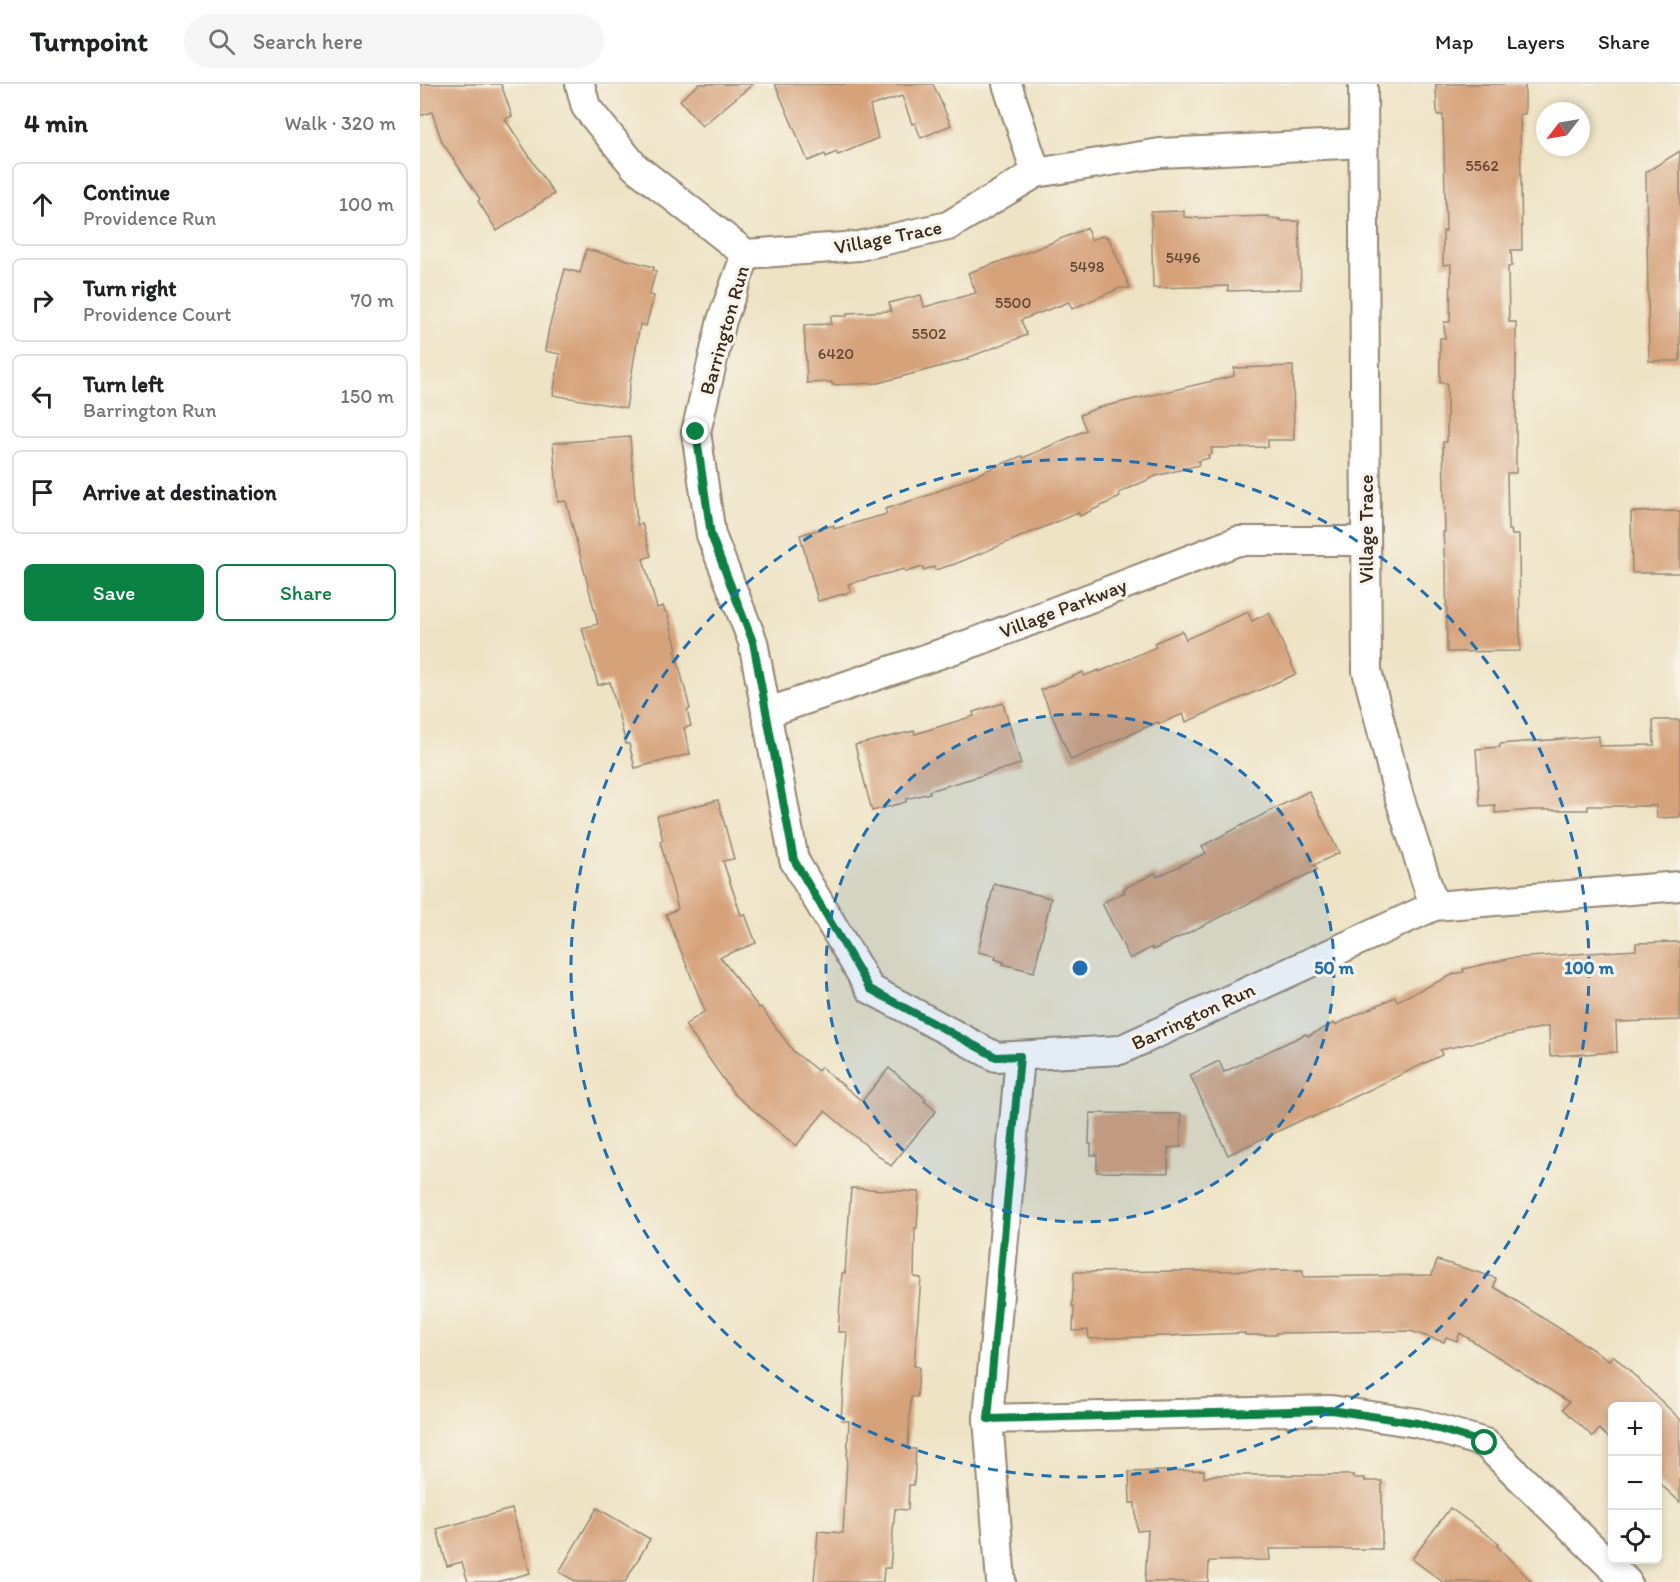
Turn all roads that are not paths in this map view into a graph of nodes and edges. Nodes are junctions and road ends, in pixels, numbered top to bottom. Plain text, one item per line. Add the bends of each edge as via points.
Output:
1 (580, 84) edge
2 (1007, 84) edge
3 (1363, 84) edge
4 (1364, 143) junction
5 (1036, 173) junction
6 (746, 254) junction
7 (1366, 542) junction
8 (766, 713) junction
9 (1680, 886) edge
10 (1434, 906) junction
11 (1020, 1056) junction
12 (988, 1419) junction
13 (1001, 1582) edge
14 (1627, 1582) edge

1 - 6 street via 586,107 635,167
2 - 5 street
3 - 4 street, Village Trace
4 - 5 street, Village Trace via 1160,153
4 - 7 street, Village Trace
5 - 6 street, Village Trace via 948,226 859,246
6 - 8 street, Barrington Run via 722,320 696,432 711,535 753,642
7 - 8 street, Village Parkway via 1238,542 978,641
7 - 10 street, Village Trace via 1367,671 1398,793
8 - 11 street, Barrington Run via 794,860 870,989 996,1057
9 - 10 street, Barrington Run
10 - 11 street, Barrington Run via 1120,1050
11 - 12 street
12 - 13 street
12 - 14 street via 1331,1410 1418,1423 1485,1443

